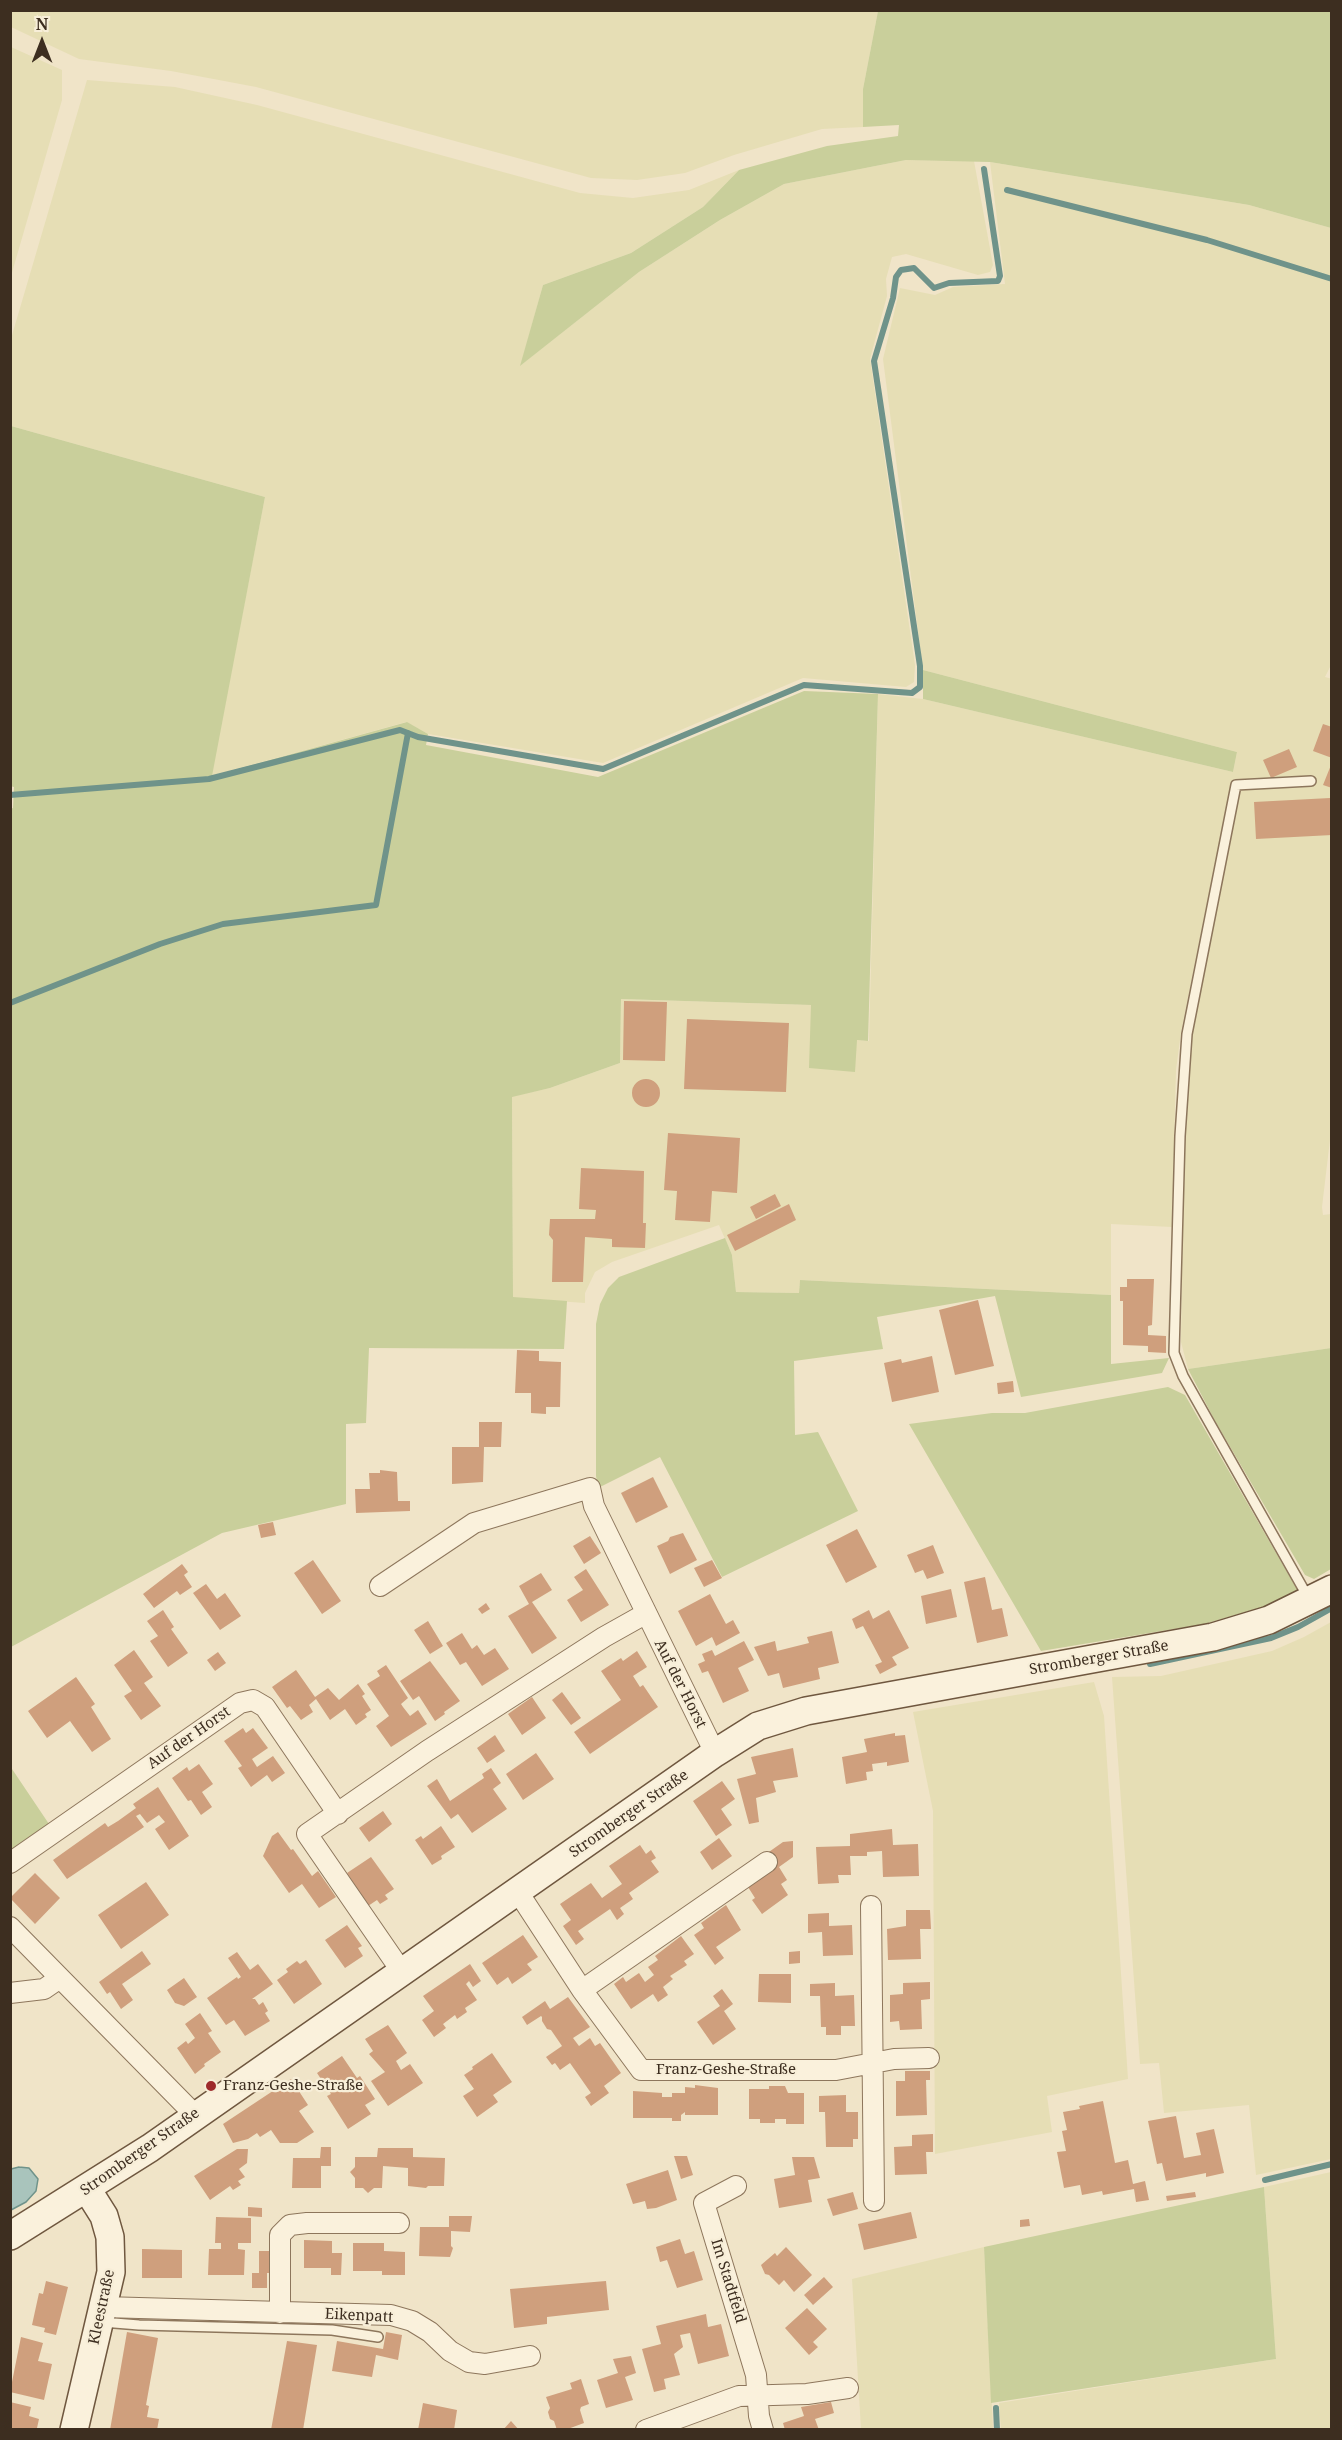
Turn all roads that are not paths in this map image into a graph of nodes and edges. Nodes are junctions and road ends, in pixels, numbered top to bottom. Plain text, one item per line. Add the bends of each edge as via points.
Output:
1 (1311, 781) dead end
2 (380, 1586) dead end
3 (1321, 1595) edge
4 (645, 1614) junction
5 (715, 1753) junction
6 (338, 1814) junction
7 (767, 1862) dead end
8 (10, 1863) edge
9 (518, 1892) junction
10 (871, 1906) dead end
11 (10, 1927) edge
12 (402, 1972) junction
13 (60, 1978) junction
14 (582, 1989) junction
15 (10, 1993) edge
16 (930, 2058) dead end
17 (874, 2064) junction
18 (195, 2115) junction
19 (736, 2186) dead end
20 (87, 2189) junction
21 (874, 2201) dead end
22 (399, 2223) dead end
23 (10, 2236) edge
24 (280, 2313) junction
25 (101, 2314) junction
26 (378, 2337) dead end
27 (530, 2356) dead end
28 (848, 2388) dead end
29 (757, 2394) junction
30 (74, 2430) edge
31 (646, 2430) edge
32 (763, 2430) edge

1 - 3 lane via 1236,785 1187,1034 1174,1353 1183,1377
2 - 4 street, Auf der Horst via 474,1522 590,1488 594,1506
3 - 5 main road, Stromberger Straße via 1269,1620 1213,1637 806,1711 759,1726
4 - 5 street, Auf der Horst
4 - 6 street via 447,1738
5 - 9 main road, Stromberger Straße
6 - 8 street, Auf der Horst via 265,1707 253,1700 240,1703
6 - 12 street via 307,1834
7 - 14 street
9 - 12 main road, Stromberger Straße
9 - 14 street, Franz-Geshe-Straße
10 - 17 street
11 - 13 street
12 - 18 main road, Stromberger Straße
13 - 15 street via 44,1989
13 - 18 street
14 - 17 street, Franz-Geshe-Straße via 641,2070 836,2070
16 - 17 street, Franz-Geshe-Straße
17 - 21 street
18 - 20 main road, Stromberger Straße
19 - 29 street, Im Stadtfeld via 704,2203 756,2375
20 - 23 main road, Stromberger Straße
20 - 25 main road, Kleestraße via 104,2216 110,2237 111,2272
22 - 24 street via 290,2225 280,2235
24 - 25 street, Eikenpatt
24 - 27 street, Eikenpatt via 391,2315 412,2321 469,2362 485,2364
25 - 26 lane via 139,2325 332,2330
25 - 30 main road, Kleestraße
28 - 29 street via 807,2394
29 - 31 street via 739,2396
29 - 32 street, Im Stadtfeld

